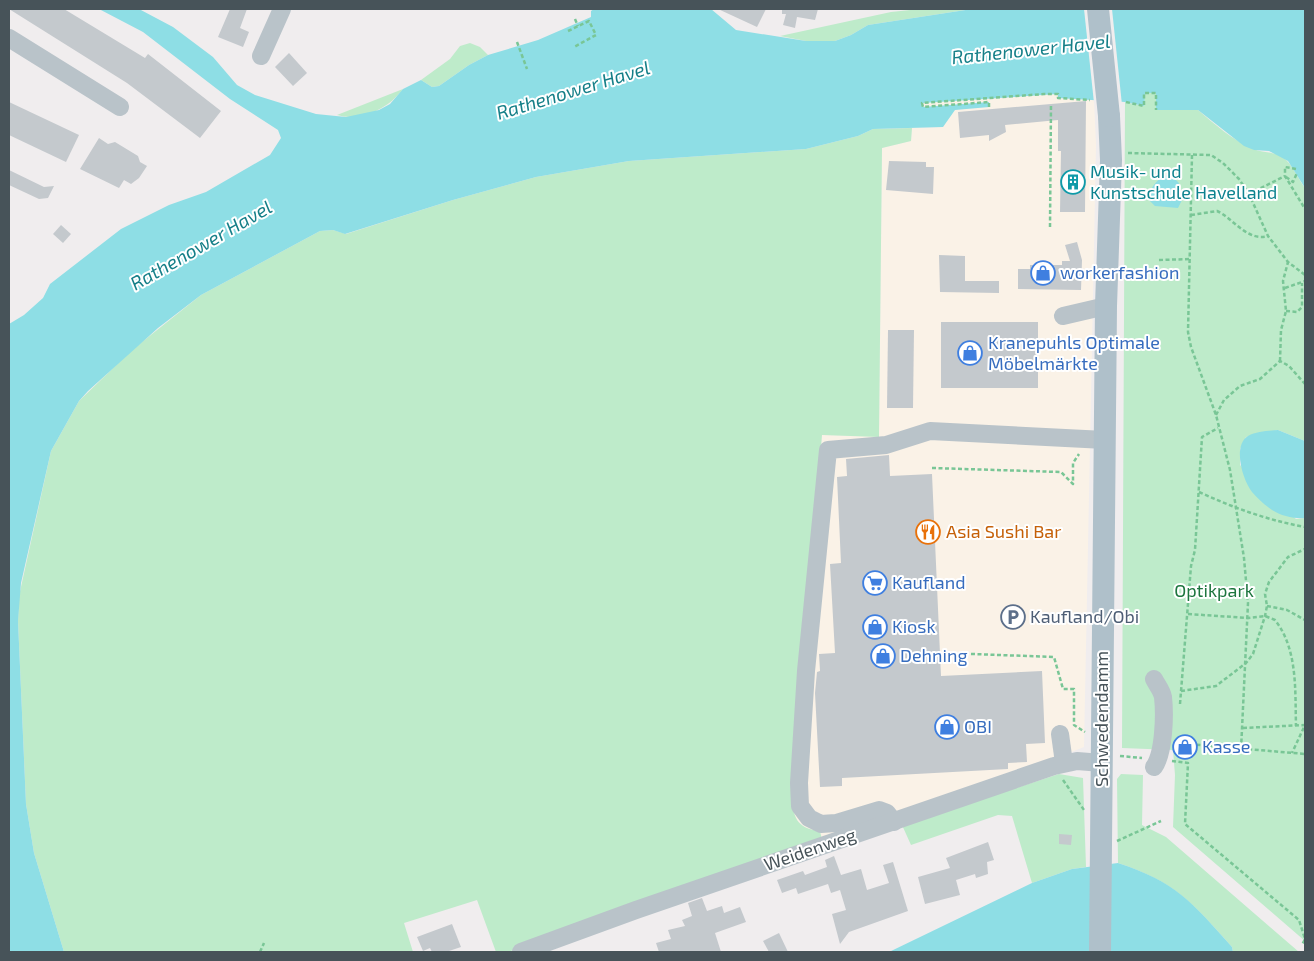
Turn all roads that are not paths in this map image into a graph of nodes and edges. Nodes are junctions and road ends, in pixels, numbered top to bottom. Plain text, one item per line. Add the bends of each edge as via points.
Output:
1 (282, 9) edge
2 (1098, 9) edge
3 (9, 38) edge
4 (261, 56) dead end
5 (120, 107) dead end
6 (1106, 306) junction
7 (1063, 316) dead end
8 (1105, 440) junction
9 (1154, 679) dead end
10 (1060, 734) dead end
11 (1102, 763) junction
12 (1059, 765) junction
13 (1154, 767) dead end
14 (894, 822) junction
15 (521, 952) edge
16 (1100, 952) edge

1 - 4 street
2 - 6 main road, Schwedendamm, bridge via 1113,109
3 - 5 street
6 - 7 street
6 - 8 main road, Schwedendamm
8 - 11 main road, Schwedendamm
8 - 14 street via 1072,449 1030,435 930,431 886,445 828,450 806,671 800,806 809,818 821,824 836,823 879,810 887,813
9 - 13 street via 1163,696 1172,740
10 - 12 street
11 - 12 street, Weidenweg
11 - 16 main road, Schwedendamm
12 - 14 street, Weidenweg
14 - 15 street, Weidenweg

